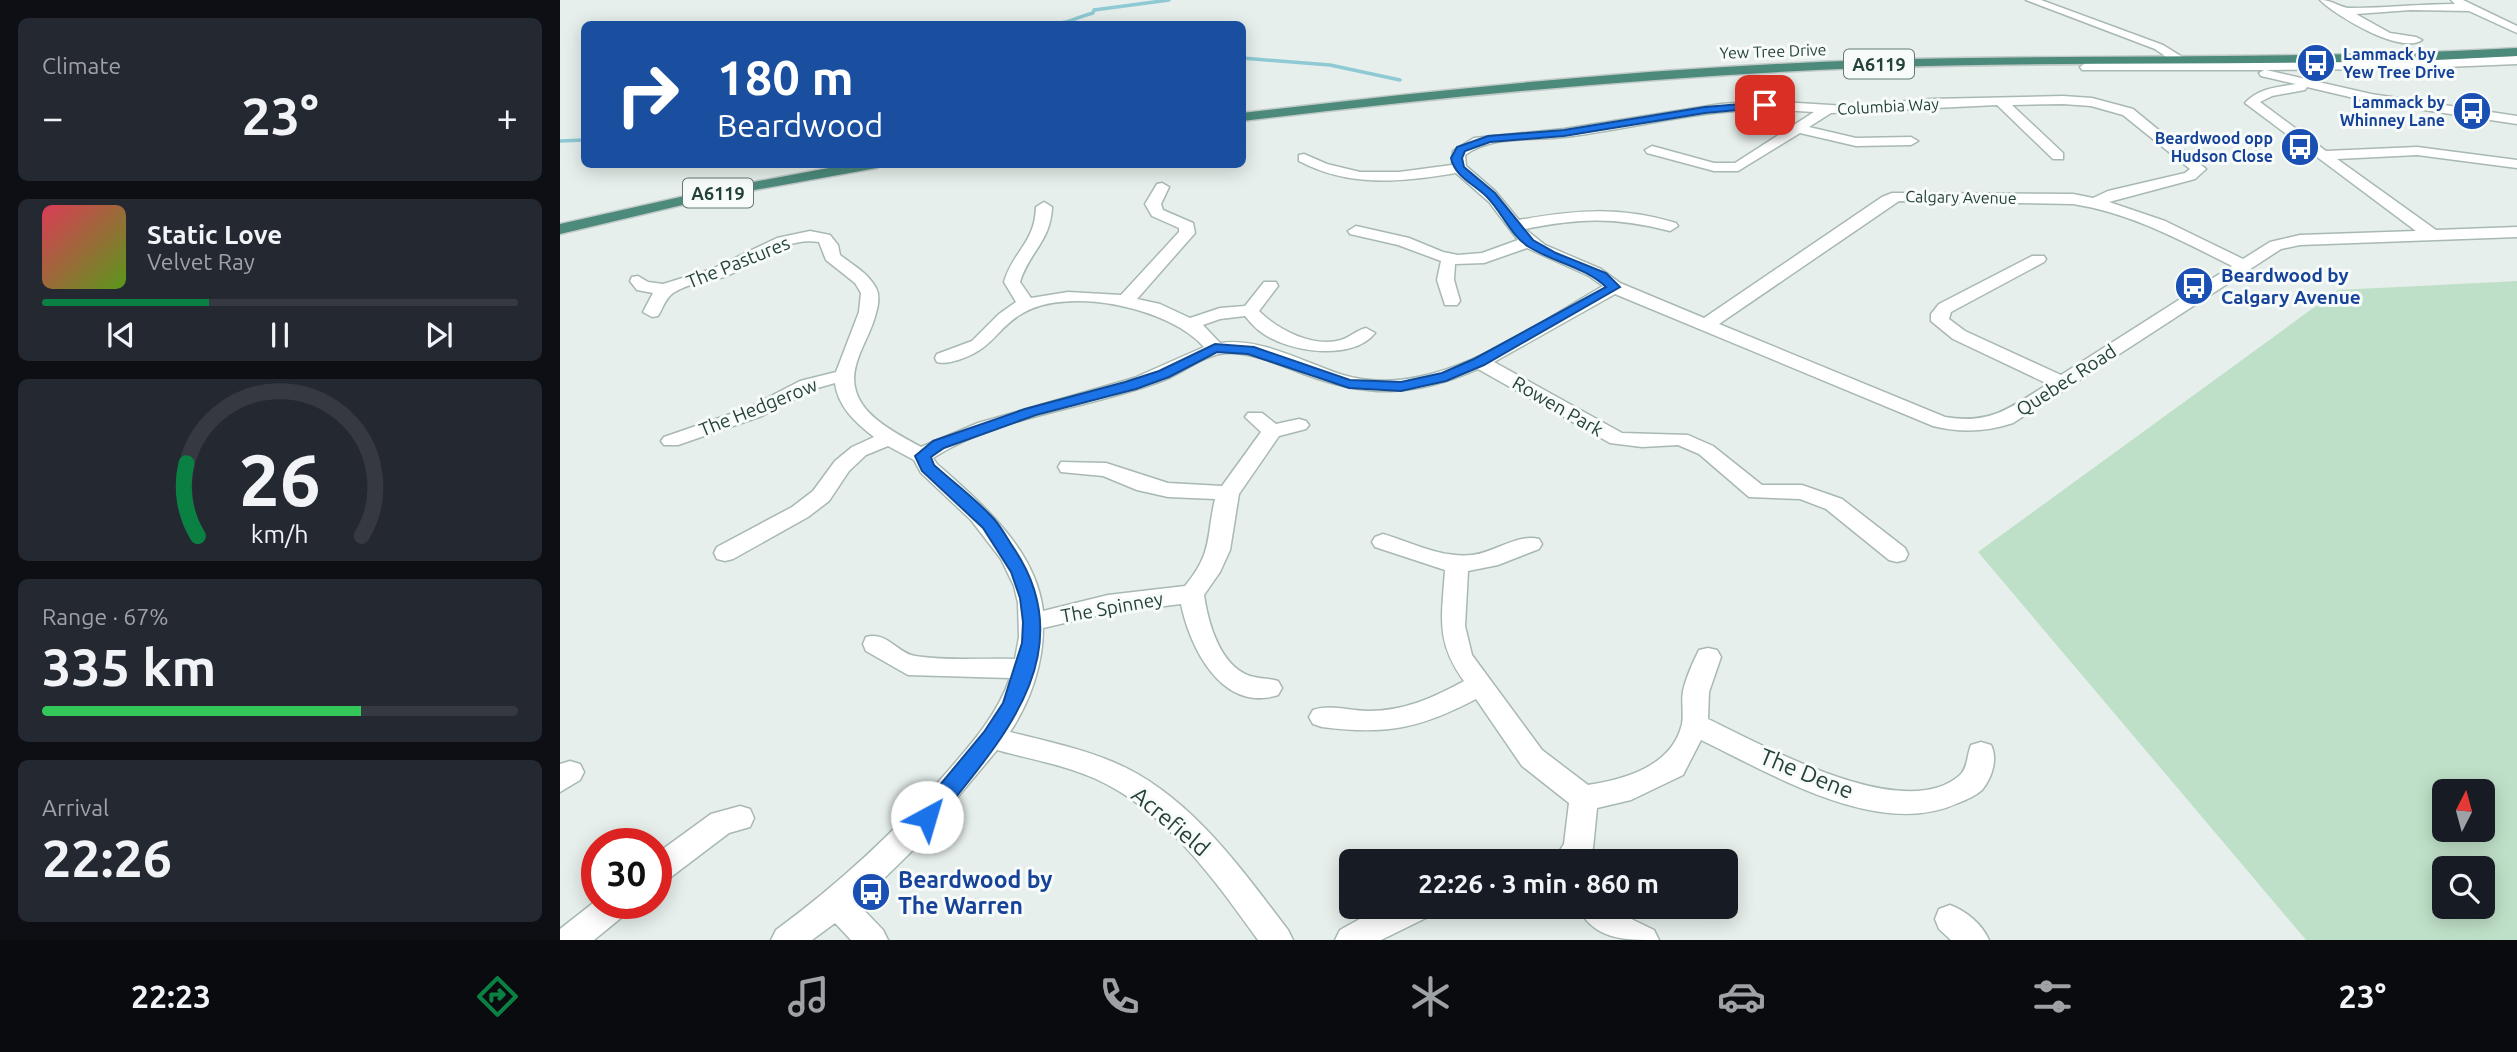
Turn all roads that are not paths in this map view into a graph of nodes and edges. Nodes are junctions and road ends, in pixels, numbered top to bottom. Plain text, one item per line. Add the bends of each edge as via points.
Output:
1 (2031, 0) edge
2 (2325, 0) edge
3 (2454, 0) edge
4 (2468, 8) junction
5 (2344, 12) junction
6 (2517, 30) edge
7 (2416, 40) dead end
8 (2517, 45) edge
9 (2517, 52) edge
10 (2175, 58) junction
11 (2517, 60) edge
12 (2246, 61) junction
13 (2085, 67) dead end
14 (1518, 81) junction
15 (2310, 85) junction
16 (2000, 101) junction
17 (1246, 106) edge
18 (1828, 109) junction
19 (1246, 116) edge
20 (2517, 120) edge
21 (1799, 129) junction
22 (1911, 141) dead end
23 (1652, 150) dead end
24 (2321, 155) junction
25 (2058, 156) dead end
26 (1304, 158) dead end
27 (2517, 164) edge
28 (789, 168) edge
29 (841, 168) edge
30 (1459, 168) junction
31 (1162, 187) dead end
32 (2096, 202) junction
33 (1044, 207) dead end
34 (560, 217) edge
35 (1514, 226) junction
36 (1670, 226) dead end
37 (560, 229) edge
38 (1356, 232) dead end
39 (2517, 232) edge
40 (2432, 235) junction
41 (1529, 242) junction
42 (2038, 258) dead end
43 (1450, 259) junction
44 (2242, 265) junction
45 (638, 281) dead end
46 (1270, 286) dead end
47 (1614, 287) junction
48 (666, 290) junction
49 (1126, 300) junction
50 (1451, 301) dead end
51 (1026, 304) junction
52 (1250, 311) junction
53 (652, 312) dead end
54 (1191, 324) junction
55 (1707, 324) junction
56 (1366, 333) dead end
57 (1215, 348) junction
58 (944, 358) dead end
59 (1479, 362) junction
60 (845, 375) junction
61 (2062, 383) junction
62 (1255, 417) dead end
63 (1299, 425) dead end
64 (1272, 431) junction
65 (888, 438) junction
66 (671, 441) dead end
67 (922, 456) junction
68 (1068, 467) dead end
69 (1228, 493) junction
70 (1383, 542) dead end
71 (1531, 544) dead end
72 (725, 553) dead end
73 (1897, 554) dead end
74 (1457, 565) junction
75 (1192, 594) junction
76 (1032, 622) junction
77 (875, 644) dead end
78 (1708, 656) dead end
79 (1025, 669) junction
80 (1482, 684) junction
81 (1269, 688) dead end
82 (1322, 717) dead end
83 (1695, 725) junction
84 (991, 738) junction
85 (1982, 753) dead end
86 (1584, 798) junction
87 (740, 818) dead end
88 (1577, 849) edge
89 (672, 858) edge
90 (837, 904) junction
91 (596, 919) edge
92 (1389, 919) edge
93 (1606, 919) edge
94 (1950, 919) dead end
95 (570, 940) edge
96 (787, 940) edge
97 (872, 940) edge
98 (1277, 940) edge
99 (1351, 940) edge
100 (1643, 940) edge
101 (1973, 940) edge

1 - 10 street via 2159,47
2 - 5 street
3 - 4 street
4 - 5 street
4 - 6 street
5 - 7 street via 2388,38
8 - 12 highway, Yew Tree Drive / A6119
9 - 12 highway, Yew Tree Drive / A6119
10 - 12 highway, Yew Tree Drive / A6119
10 - 14 highway, Yew Tree Drive / A6119 via 1768,63
11 - 12 street via 2439,64
12 - 13 street
12 - 15 street via 2276,77
14 - 17 highway, Yew Tree Drive / A6119
14 - 19 highway, Yew Tree Drive / A6119
15 - 20 street
15 - 24 street via 2265,94 2252,103
16 - 18 street, Columbia Way
16 - 25 street
16 - 32 street, Columbia Way via 2075,100 2115,107 2133,115 2199,169 2190,176
18 - 21 street
18 - 30 street, Columbia Way via 1730,107 1564,133 1488,139 1461,149
21 - 22 street via 1856,142
21 - 23 street via 1738,167 1714,167
24 - 27 street via 2417,151
24 - 40 street
26 - 30 street via 1319,168 1364,177 1399,178
28 - 34 highway, A6119
29 - 37 highway, A6119
30 - 35 street via 1491,195
31 - 49 street via 1153,204 1157,213 1187,226 1187,233
32 - 44 street, Calgary Avenue via 2143,217
32 - 55 street, Calgary Avenue via 1897,196
33 - 51 street via 1041,235 1013,273 1012,282
35 - 36 street via 1605,212
35 - 41 street
38 - 43 street via 1403,241
39 - 40 street, Quebec Road
40 - 44 street, Quebec Road via 2286,242
41 - 43 street via 1484,258
41 - 47 street via 1602,276
42 - 61 street via 1945,309 1940,321 1959,335
43 - 50 street via 1445,276
44 - 61 street, Quebec Road
45 - 48 street, The Pastures
46 - 52 street
47 - 55 street, Quebec Road
47 - 59 street
48 - 53 street, The Pastures
48 - 60 street, The Pastures via 720,272 785,242 804,236 824,238 831,245 832,257 869,292 867,317
49 - 51 street via 1073,298
49 - 54 street
51 - 58 street via 1009,313 981,342
52 - 54 street via 1208,315
52 - 56 street via 1278,335 1326,348 1350,344
54 - 57 street
55 - 61 street, Quebec Road via 1957,426 1991,425 2006,419
57 - 59 street via 1249,350 1349,384 1374,387 1424,383
57 - 67 street via 1164,374 1017,416 939,444
59 - 73 street, Rowen Park via 1617,439 1681,439 1706,450 1757,492 1802,492 1834,504
60 - 65 street via 844,387 851,402 862,418
60 - 66 street, The Hedgerow via 807,385 755,412
62 - 64 street
63 - 64 street
64 - 69 street
65 - 67 street
65 - 72 street via 859,451 821,496 800,512
67 - 76 street via 928,468 989,524 1020,571
68 - 69 street via 1106,470 1168,490
69 - 75 street via 1214,567
70 - 74 street
71 - 74 street via 1479,564
74 - 80 street via 1453,626 1460,657
75 - 76 street, The Spinney via 1108,604
75 - 81 street, The Spinney via 1193,609 1221,668 1237,681
76 - 79 street
77 - 79 street via 908,665
78 - 83 street via 1696,692
79 - 84 street via 1013,705
80 - 82 street via 1431,711 1399,721
80 - 86 street via 1532,758
83 - 85 street, The Dene via 1827,786 1899,802 1933,801 1967,787 1980,773
83 - 86 street via 1673,767 1621,792
84 - 90 street via 927,817
84 - 98 street, Acrefield via 1105,771 1146,794 1217,860
86 - 88 street
87 - 89 street via 721,823
90 - 96 street
90 - 97 street
91 - 95 street
92 - 99 street
93 - 100 street
94 - 101 street

